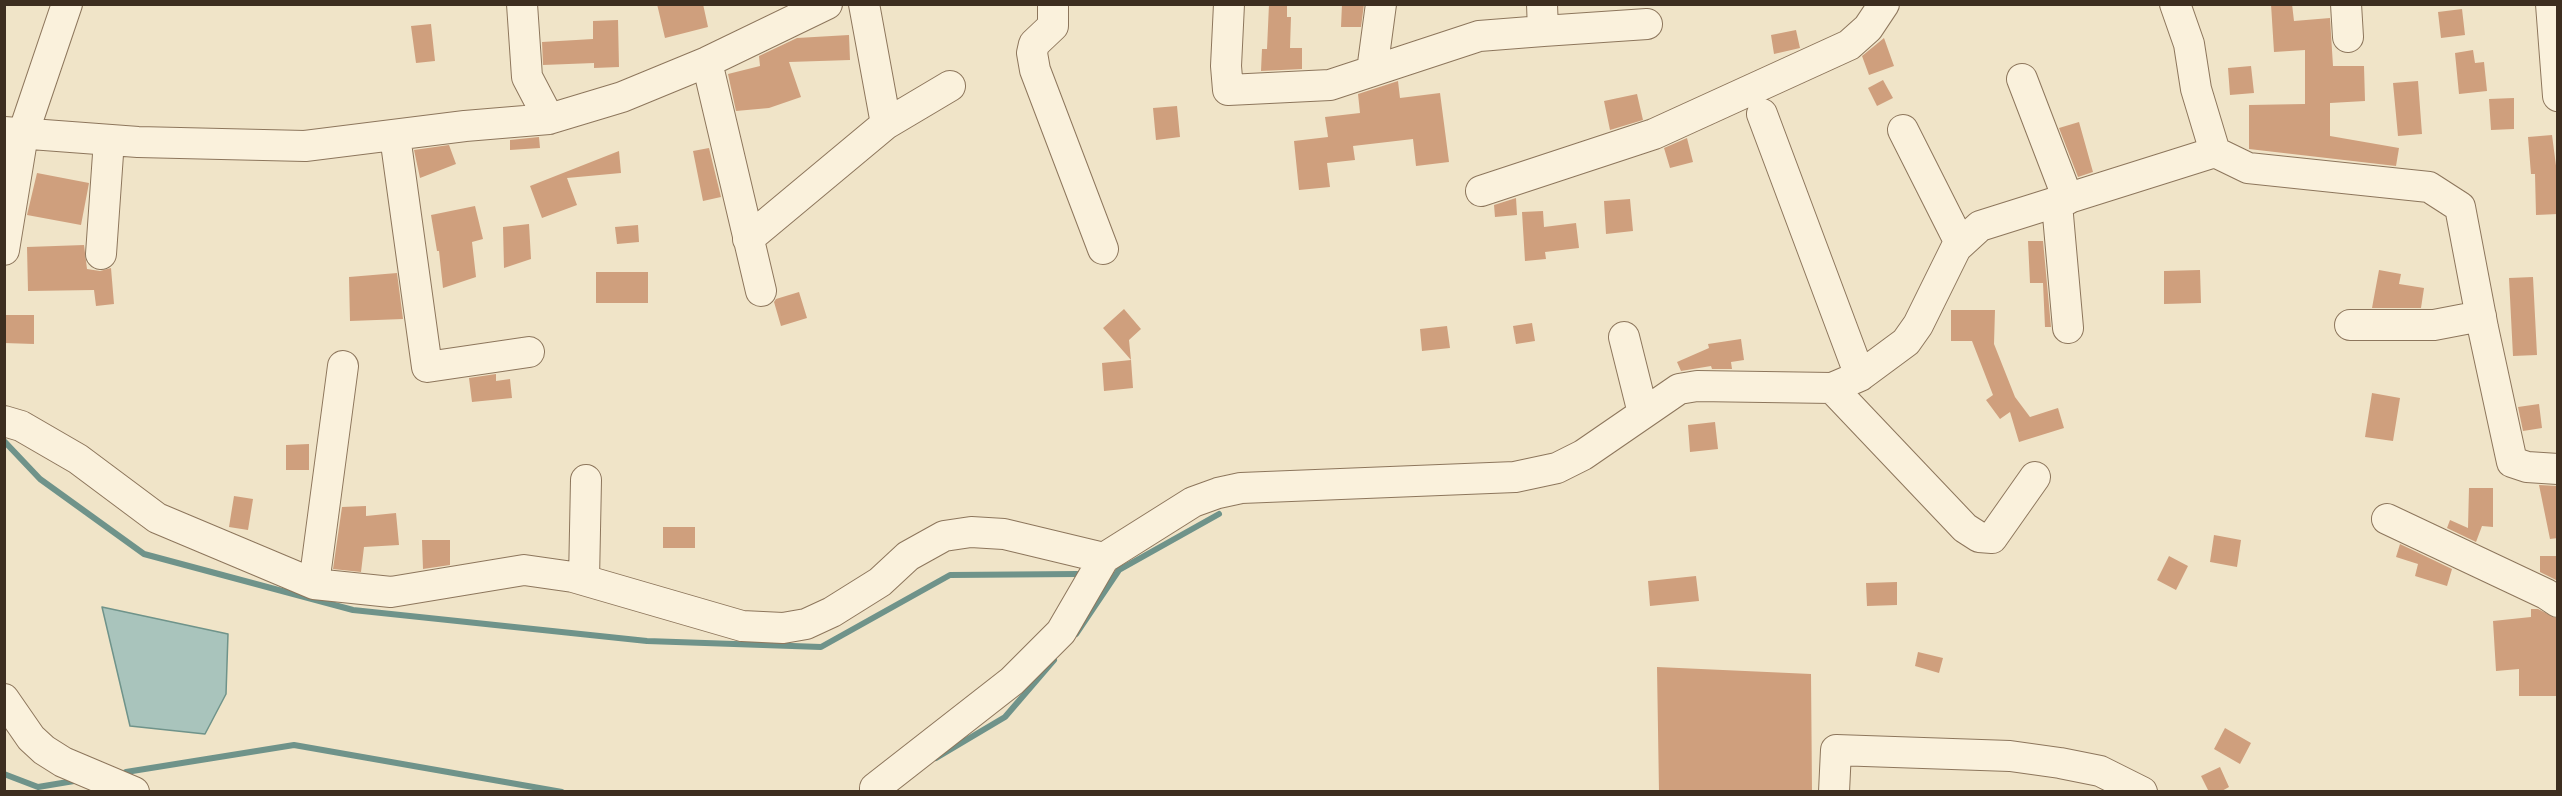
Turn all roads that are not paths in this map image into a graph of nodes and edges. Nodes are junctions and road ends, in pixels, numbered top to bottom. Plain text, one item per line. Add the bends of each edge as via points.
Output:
1 (67, 4) edge
2 (522, 4) edge
3 (827, 4) edge
4 (864, 4) edge
5 (1053, 4) edge
6 (1229, 4) edge
7 (1381, 4) edge
8 (1884, 4) edge
9 (2175, 4) edge
10 (2346, 4) edge
11 (2551, 4) edge
12 (1542, 18) edge
13 (1647, 24) dead end
14 (2348, 37) dead end
15 (706, 62) junction
16 (1371, 71) junction
17 (2022, 79) dead end
18 (950, 86) dead end
19 (2558, 96) edge
20 (1762, 114) dead end
21 (549, 119) junction
22 (886, 124) junction
23 (1903, 130) dead end
24 (14, 133) edge
25 (395, 136) junction
26 (109, 140) junction
27 (2215, 152) junction
28 (1481, 191) dead end
29 (2062, 201) junction
30 (748, 239) junction
31 (1960, 243) junction
32 (1103, 249) dead end
33 (4, 250) edge
34 (101, 254) dead end
35 (761, 291) dead end
36 (2481, 316) junction
37 (2350, 325) dead end
38 (2068, 328) dead end
39 (1624, 337) dead end
40 (528, 352) dead end
41 (343, 366) dead end
42 (1860, 376) junction
43 (1832, 388) junction
44 (1643, 413) junction
45 (4, 421) edge
46 (2558, 469) edge
47 (2036, 477) dead end
48 (586, 480) dead end
49 (2387, 519) dead end
50 (1104, 558) junction
51 (584, 580) junction
52 (314, 584) junction
53 (2558, 602) edge
54 (4, 699) edge
55 (875, 790) edge
56 (134, 792) edge
57 (1834, 792) edge
58 (2142, 792) edge

1 - 24 street
2 - 21 street via 526,77
3 - 15 street
4 - 22 street
5 - 32 street via 1053,26 1035,44 1032,53 1035,69
6 - 16 street via 1228,90 1330,85
7 - 16 street
8 - 28 street via 1868,28 1849,45 1654,134
9 - 27 street via 2190,44 2196,89
10 - 14 street
11 - 19 street
12 - 13 street
12 - 16 street
15 - 21 street via 622,97
15 - 30 street
17 - 29 street
18 - 22 street
20 - 42 street
21 - 25 street
22 - 30 street
23 - 31 street
24 - 26 street
24 - 33 street
25 - 26 street via 305,146
25 - 40 street via 426,367
26 - 34 street
27 - 29 street
27 - 36 street via 2248,168 2429,187 2460,207
29 - 31 street via 1980,226
29 - 38 street
30 - 35 street
31 - 42 street via 1906,342
36 - 37 street via 2434,325
36 - 46 street via 2512,462
39 - 44 street
41 - 52 street
42 - 43 street
43 - 44 street via 1697,386 1679,389
43 - 47 street via 1965,528 1979,537 1992,538
44 - 50 street via 1583,455 1557,468 1515,477 1240,488 1218,493 1193,502
45 - 52 street via 21,426 78,459 157,518
48 - 51 street
49 - 53 street
50 - 51 street via 1004,534 971,532 944,536 908,556 880,582 832,612 806,624 783,628 742,626
50 - 55 street via 1061,632 995,695
51 - 52 street via 524,570 391,591
54 - 56 street via 44,750
57 - 58 street via 1836,750 2010,756 2100,771

